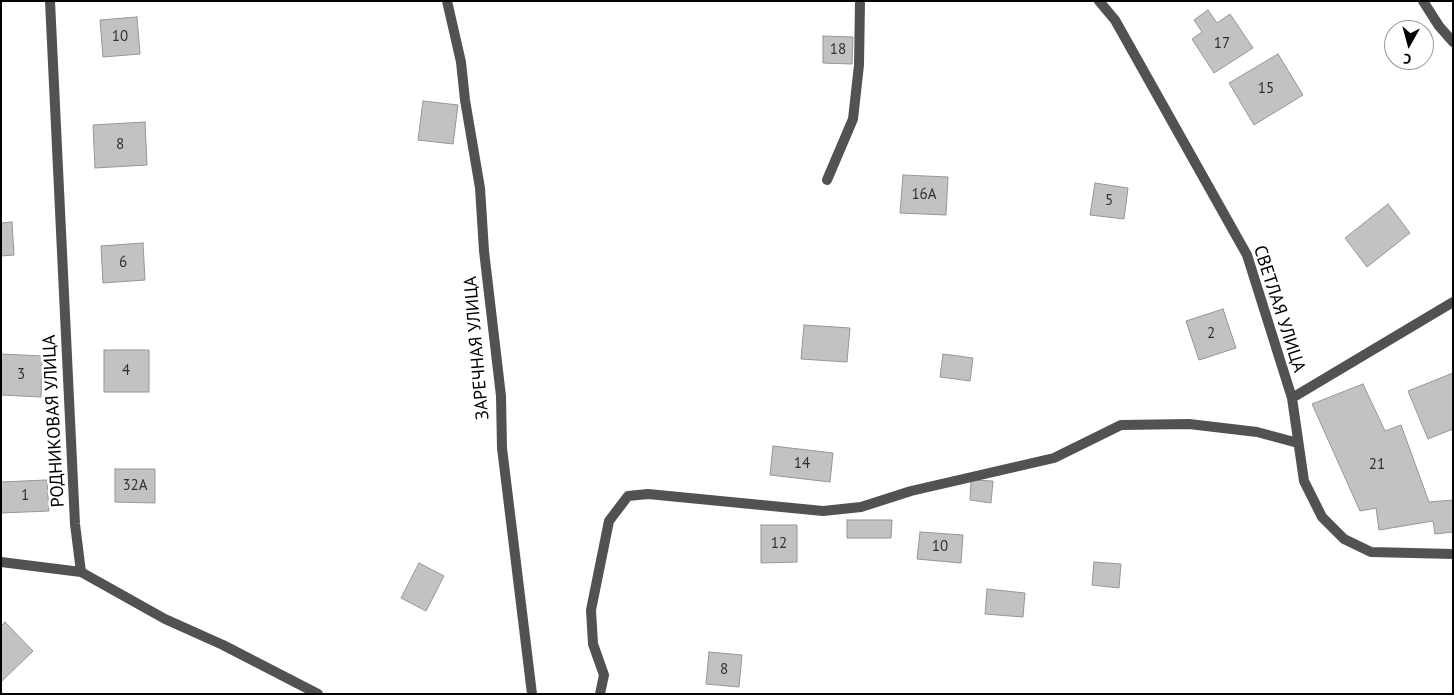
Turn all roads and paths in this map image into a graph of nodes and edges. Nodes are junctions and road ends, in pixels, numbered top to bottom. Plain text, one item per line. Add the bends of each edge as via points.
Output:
1 (50, 1) edge
2 (447, 1) edge
3 (860, 1) edge
4 (1099, 1) edge
5 (1423, 1) edge
6 (1453, 42) edge
7 (827, 180) dead end
8 (1453, 302) edge
9 (1292, 398) junction
10 (1298, 443) junction
11 (1453, 554) edge
12 (1, 562) edge
13 (81, 572) junction
14 (318, 694) edge
15 (532, 694) edge
16 (600, 694) edge

1 - 13 street, РОДНИКОВАЯ УЛИЦА via 75,524
2 - 15 street, ЗАРЕЧНАЯ УЛИЦА via 461,62 480,188 501,396 502,448
3 - 7 street via 859,65 853,119
4 - 9 street, СВЕТЛАЯ УЛИЦА via 1115,20 1247,255
5 - 6 street
8 - 9 street
9 - 10 street, СВЕТЛАЯ УЛИЦА
10 - 11 street, СВЕТЛАЯ УЛИЦА via 1304,481 1322,517 1344,539 1371,552
10 - 16 street via 1257,432 1189,424 1121,426 1054,458 911,491 860,507 823,511 648,494 628,496 609,521 591,610 593,644 604,675
12 - 13 street
13 - 14 street

